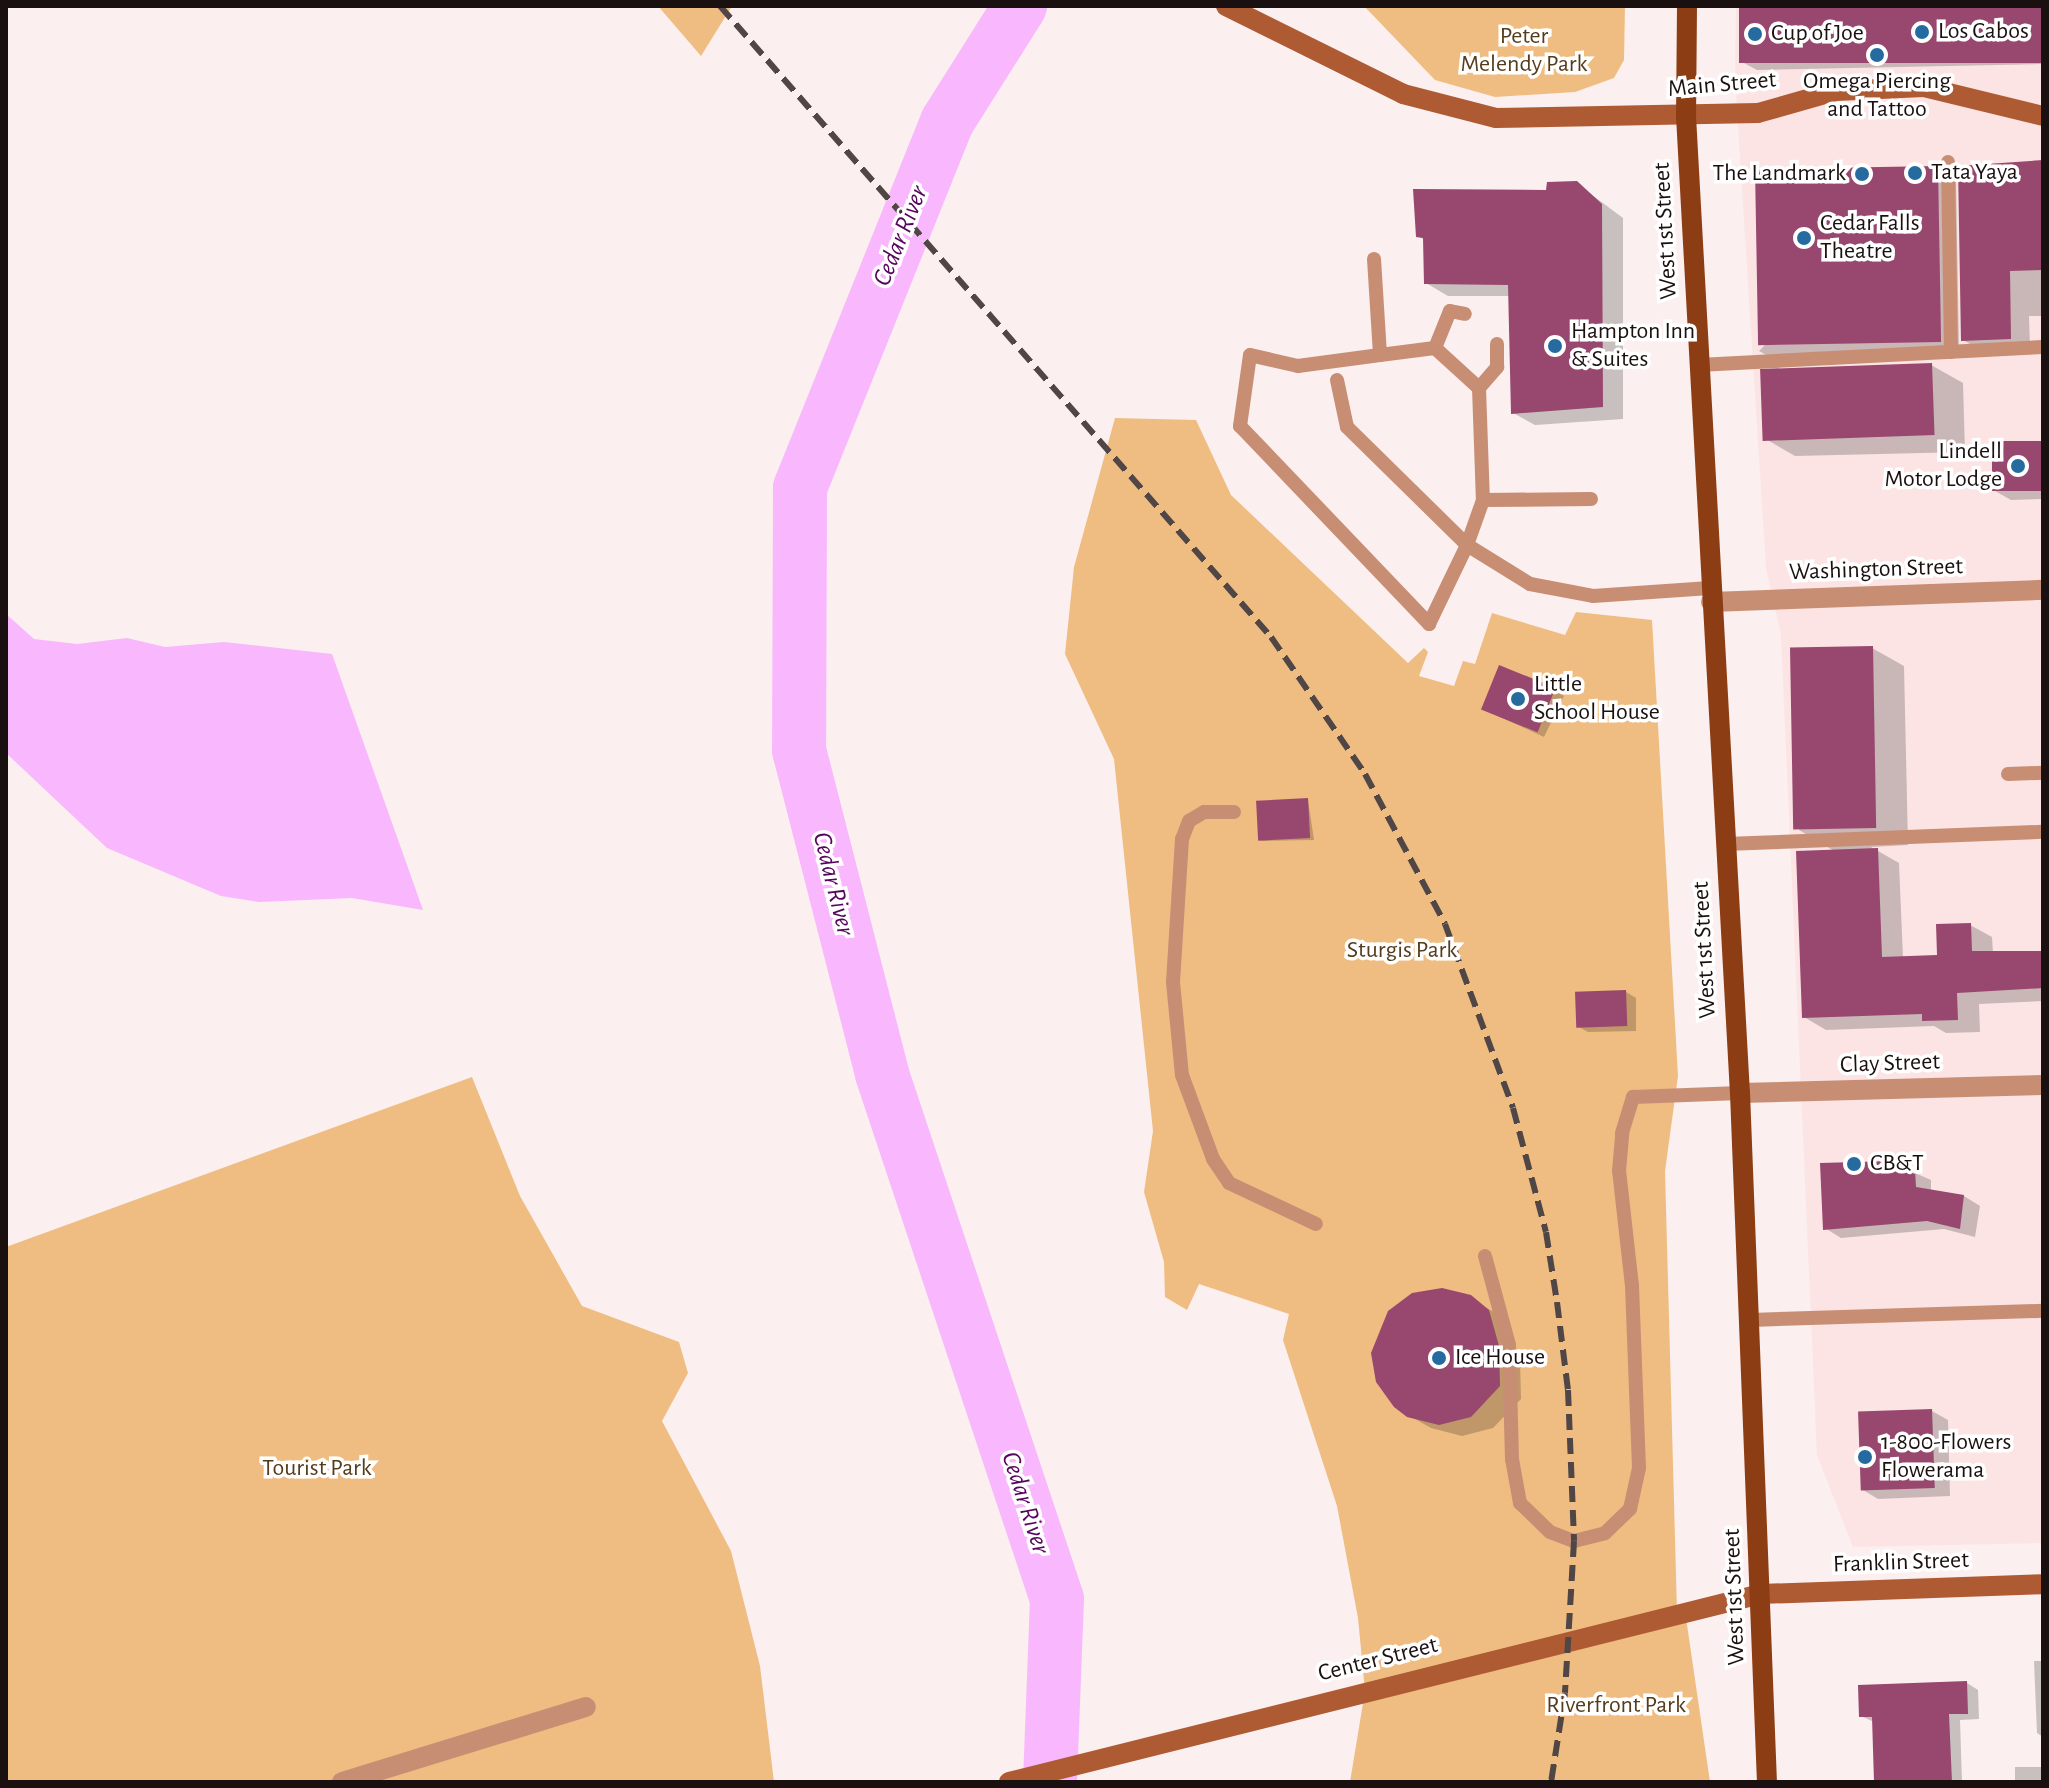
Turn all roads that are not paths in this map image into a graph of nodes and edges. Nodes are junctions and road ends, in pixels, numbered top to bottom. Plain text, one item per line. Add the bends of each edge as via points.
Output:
1 (1226, 6) edge
2 (1687, 6) edge
3 (1686, 116) junction
4 (2043, 116) edge
5 (1948, 162) dead end
6 (1374, 259) dead end
7 (1465, 314) dead end
8 (1497, 344) dead end
9 (2043, 347) edge
10 (1435, 348) junction
11 (1951, 352) junction
12 (1380, 355) junction
13 (1699, 365) junction
14 (1337, 380) dead end
15 (1479, 388) junction
16 (1591, 499) dead end
17 (1483, 500) junction
18 (1467, 545) junction
19 (2043, 590) edge
20 (1711, 595) junction
21 (2043, 773) edge
22 (2008, 774) dead end
23 (1234, 812) dead end
24 (2043, 832) edge
25 (1725, 844) junction
26 (2043, 1085) edge
27 (1740, 1093) junction
28 (1316, 1224) dead end
29 (1485, 1256) dead end
30 (2043, 1311) edge
31 (1750, 1320) junction
32 (2043, 1584) edge
33 (1761, 1594) junction
34 (586, 1707) dead end
35 (342, 1782) edge
36 (1009, 1782) edge
37 (1767, 1782) edge

1 - 3 main road, Main Street via 1403,94 1496,118
2 - 3 main road, West 1st Street
3 - 4 main road, Main Street via 1758,113 1836,91 1924,87
3 - 13 main road, West 1st Street
5 - 11 lane
6 - 12 lane
7 - 10 lane via 1450,311
8 - 15 lane via 1497,367
9 - 11 lane
10 - 12 lane
10 - 15 lane
11 - 13 lane
12 - 18 lane via 1298,366 1250,355 1240,426 1429,624
13 - 20 main road, West 1st Street
14 - 18 lane via 1347,427
15 - 17 lane
16 - 17 lane
17 - 18 lane
18 - 20 lane via 1530,584 1593,596
19 - 20 street, Washington Street
20 - 25 main road, West 1st Street
21 - 22 lane
23 - 28 lane via 1204,812 1189,821 1182,839 1173,982 1182,1075 1213,1159 1229,1183
24 - 25 lane
25 - 27 main road, West 1st Street
26 - 27 street, Clay Street
27 - 29 lane via 1633,1097 1622,1133 1619,1171 1632,1286 1639,1468 1630,1509 1605,1533 1574,1541 1550,1532 1520,1503 1512,1459 1509,1345
27 - 31 main road, West 1st Street
30 - 31 lane
31 - 33 main road, West 1st Street
32 - 33 main road, Franklin Street
33 - 36 main road, Center Street
33 - 37 main road, West 1st Street
34 - 35 street

